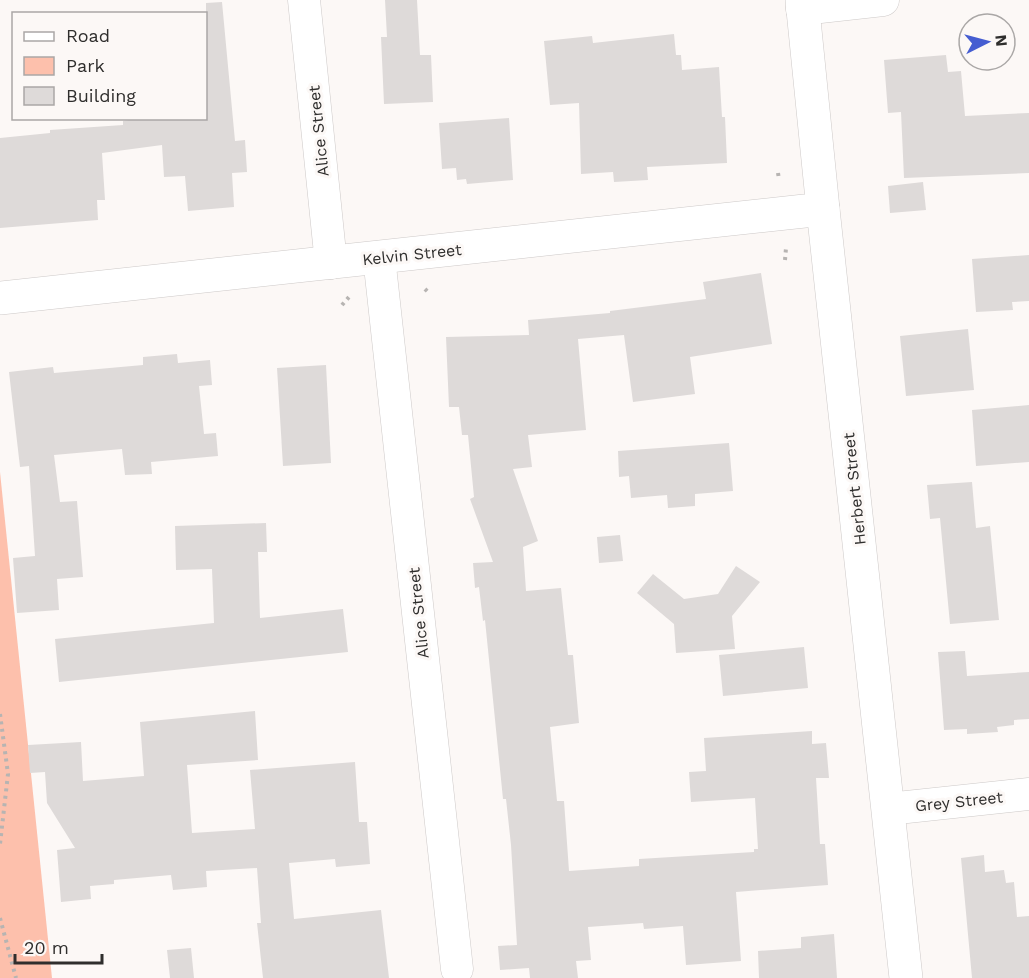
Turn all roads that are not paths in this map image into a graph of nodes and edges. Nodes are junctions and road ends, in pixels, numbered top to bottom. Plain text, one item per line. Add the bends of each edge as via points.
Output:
1 (304, 0) edge
2 (883, 0) edge
3 (802, 4) edge
4 (823, 209) junction
5 (379, 257) junction
6 (331, 262) junction
7 (0, 298) edge
8 (1029, 794) edge
9 (888, 809) junction
10 (457, 969) dead end
11 (906, 978) edge

1 - 6 street, Alice Street
2 - 3 street
3 - 4 main road, Herbert Street
4 - 5 main road, Kelvin Street
4 - 9 main road, Herbert Street
5 - 6 main road, Kelvin Street
5 - 10 street, Alice Street
6 - 7 main road, Kelvin Street
8 - 9 street, Grey Street
9 - 11 main road, Herbert Street

